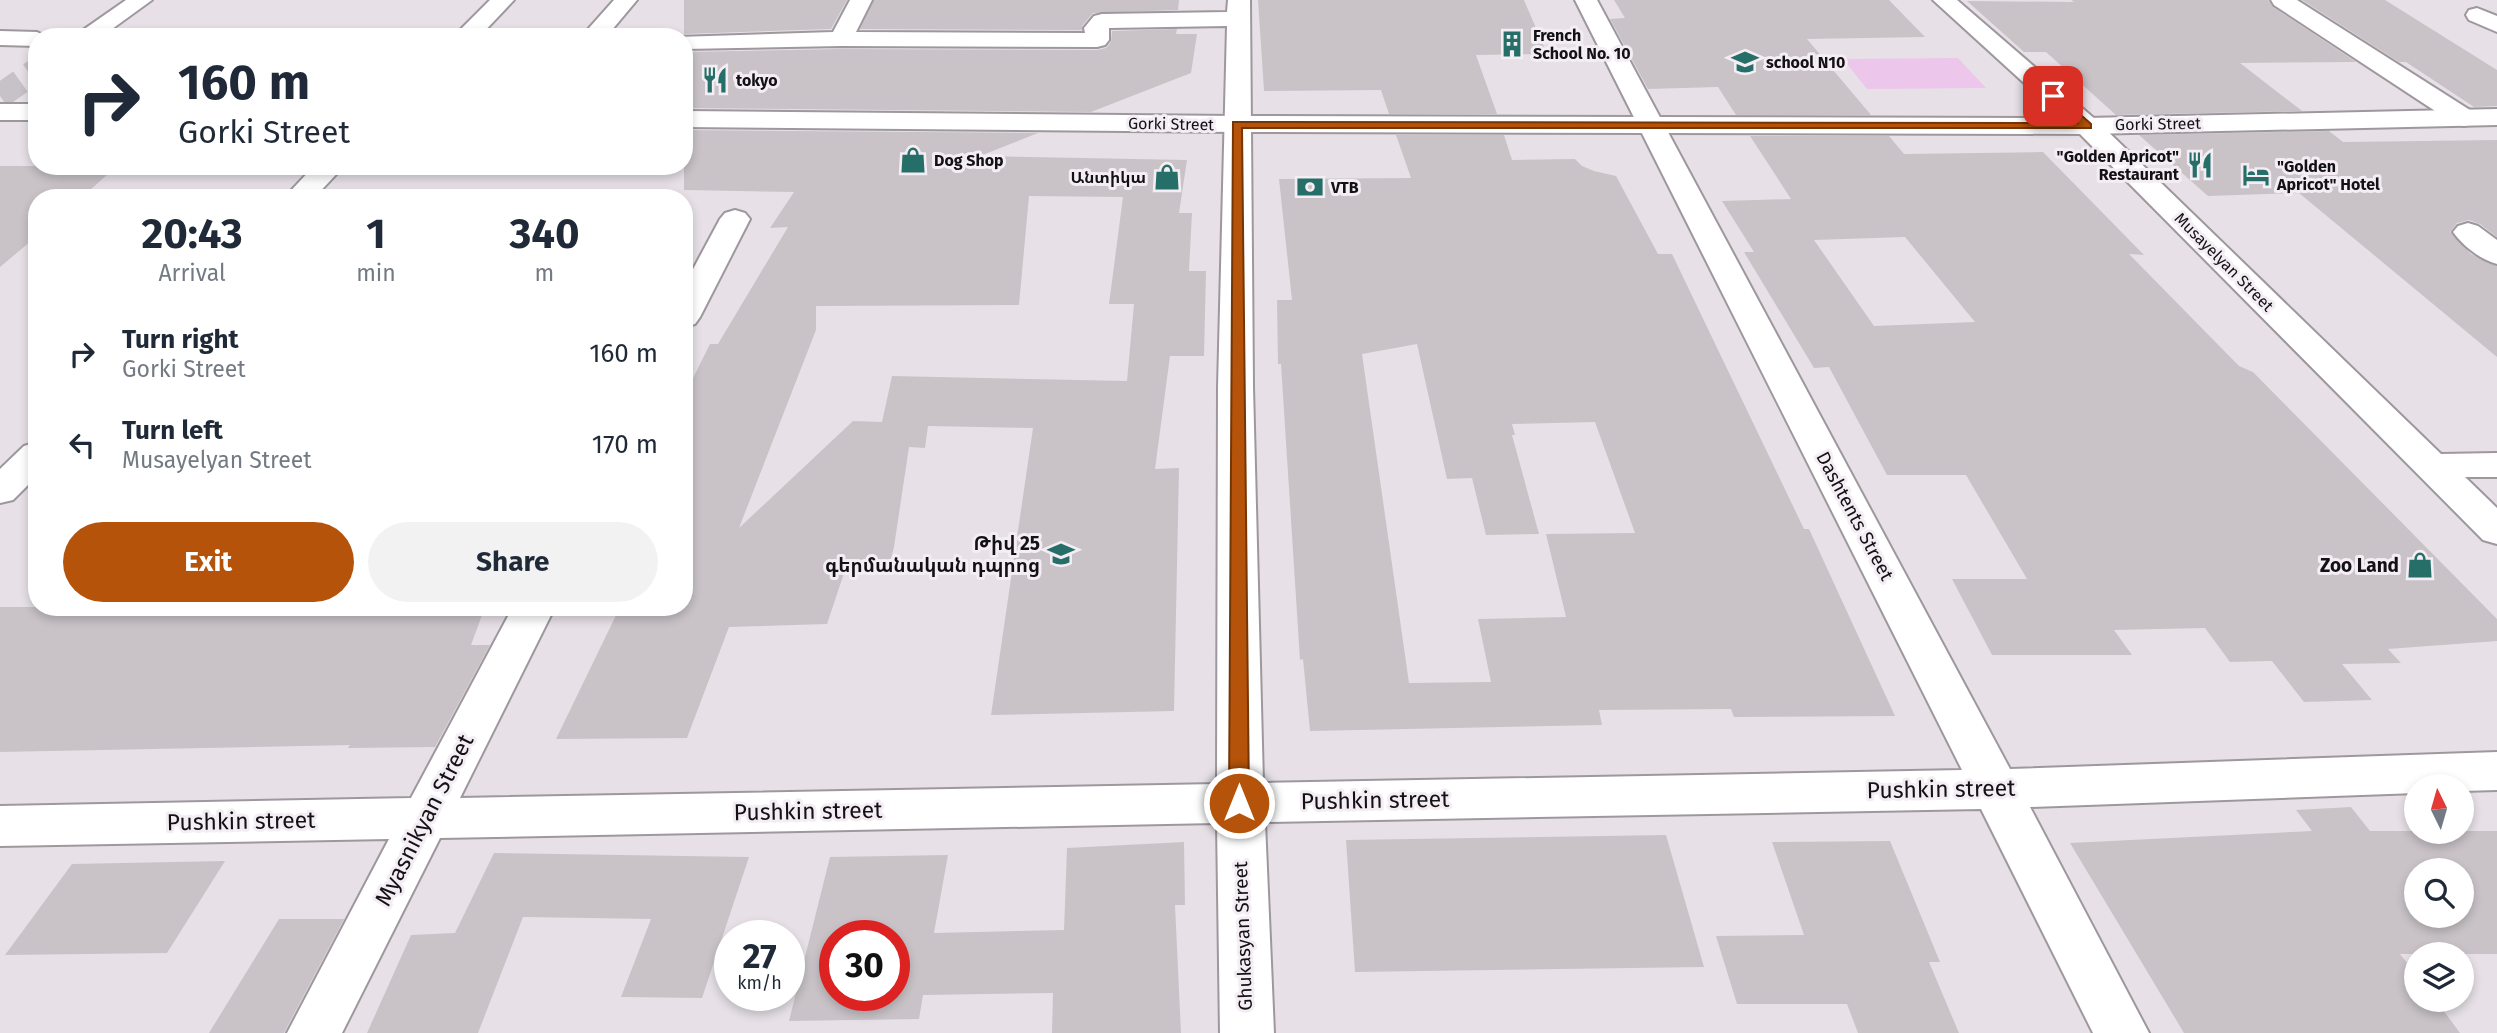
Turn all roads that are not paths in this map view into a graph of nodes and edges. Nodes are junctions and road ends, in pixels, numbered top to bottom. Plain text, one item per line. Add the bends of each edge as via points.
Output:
1 (141, 0) edge
2 (503, 0) edge
3 (625, 0) edge
4 (861, 0) edge
5 (1586, 0) edge
6 (1944, 0) edge
7 (2282, 0) edge
8 (1239, 9) edge
9 (1101, 10) edge
10 (99, 28) edge
11 (474, 28) edge
12 (601, 28) edge
13 (0, 38) edge
14 (28, 39) edge
15 (841, 39) junction
16 (693, 42) edge
17 (0, 112) edge
18 (28, 112) edge
19 (2497, 117) edge
20 (2464, 118) junction
21 (693, 119) edge
22 (1237, 124) junction
23 (1650, 125) junction
24 (2087, 126) junction
25 (321, 175) edge
26 (307, 189) edge
27 (735, 219) dead end
28 (2468, 232) dead end
29 (2497, 255) edge
30 (693, 300) edge
31 (28, 463) edge
32 (2497, 465) edge
33 (2431, 466) junction
34 (0, 491) edge
35 (2497, 531) edge
36 (529, 616) edge
37 (2497, 771) edge
38 (1998, 789) junction
39 (1239, 803) junction
40 (425, 818) junction
41 (0, 826) edge
42 (314, 1033) edge
43 (1247, 1033) edge
44 (2122, 1033) edge

1 - 10 street
2 - 11 street
3 - 12 street
4 - 15 street
5 - 23 street, Dashtents Street
6 - 24 street, Musayelyan Street
7 - 20 street
8 - 9 street
8 - 22 street, Ghukasyan Street
9 - 15 street via 1097,40
13 - 14 street
15 - 16 street
17 - 18 street
19 - 20 street, Gorki Street
20 - 24 street, Gorki Street
21 - 22 street, Gorki Street
22 - 23 street, Gorki Street
22 - 39 street, Ghukasyan Street
23 - 24 street, Gorki Street
23 - 38 street, Dashtents Street
24 - 33 street, Musayelyan Street
25 - 26 street
27 - 30 street
28 - 29 street
31 - 34 street
32 - 33 street
33 - 35 street, Musayelyan Street
36 - 40 street, Myasnikyan Street
37 - 38 street, Pushkin street
38 - 39 street, Pushkin street
38 - 44 street, Dashtents Street
39 - 40 street, Pushkin street
39 - 43 street, Ghukasyan Street
40 - 41 street, Pushkin street
40 - 42 street, Myasnikyan Street

